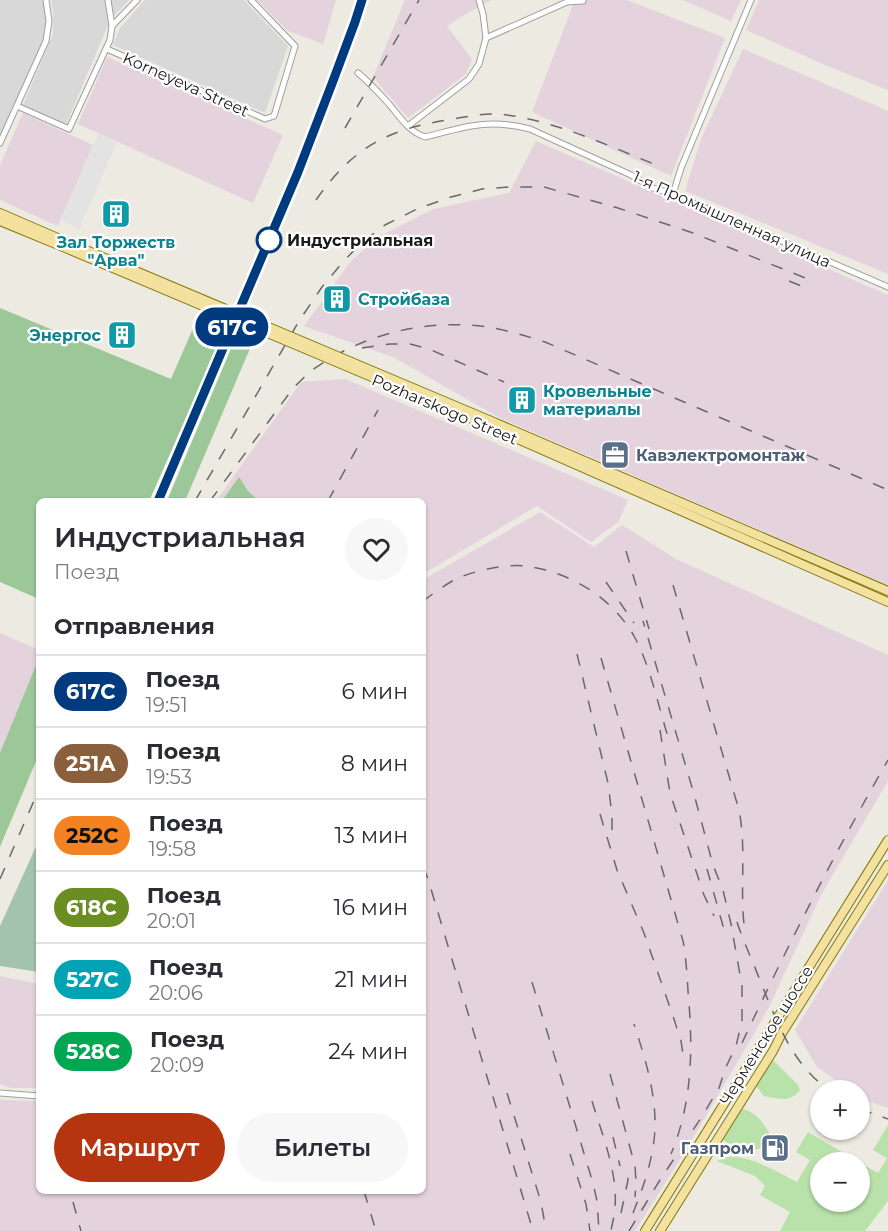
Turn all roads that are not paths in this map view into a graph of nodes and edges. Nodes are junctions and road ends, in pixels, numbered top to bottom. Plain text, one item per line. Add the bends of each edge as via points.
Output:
1 (46, 0) edge
2 (108, 0) edge
3 (137, 0) edge
4 (251, 0) edge
5 (478, 0) edge
6 (751, 0) edge
7 (583, 1) edge
8 (112, 26) junction
9 (486, 38) junction
10 (107, 49) junction
11 (358, 73) dead end
12 (18, 106) junction
13 (408, 126) junction
14 (0, 143) edge
15 (673, 194) junction
16 (0, 213) edge
17 (0, 221) edge
18 (65, 244) junction
19 (888, 287) edge
20 (489, 423) junction
21 (888, 591) edge
22 (888, 602) edge
23 (888, 840) edge
24 (888, 865) edge
25 (0, 1093) edge
26 (36, 1096) edge
27 (645, 1231) edge
28 (660, 1231) edge

1 - 12 street via 46,41
2 - 8 street
3 - 8 street
4 - 10 street, Korneyeva Street via 295,46 274,116 266,119
5 - 9 street
6 - 15 street
7 - 9 street via 567,2
8 - 10 street
9 - 13 street via 479,64 469,79
10 - 12 street via 69,129
11 - 13 street
12 - 14 street
13 - 15 street, 1-я Промышленная улица via 425,137 476,124 513,124
15 - 19 street, 1-я Промышленная улица
16 - 18 main road, Pozharskogo Street
17 - 18 main road, Pozharskogo Street
18 - 20 main road, Pozharskogo Street, bridge
20 - 21 main road, Pozharskogo Street
20 - 22 main road, Pozharskogo Street
23 - 27 main road, Черменское шоссе
24 - 28 main road, Черменское шоссе
25 - 26 street

